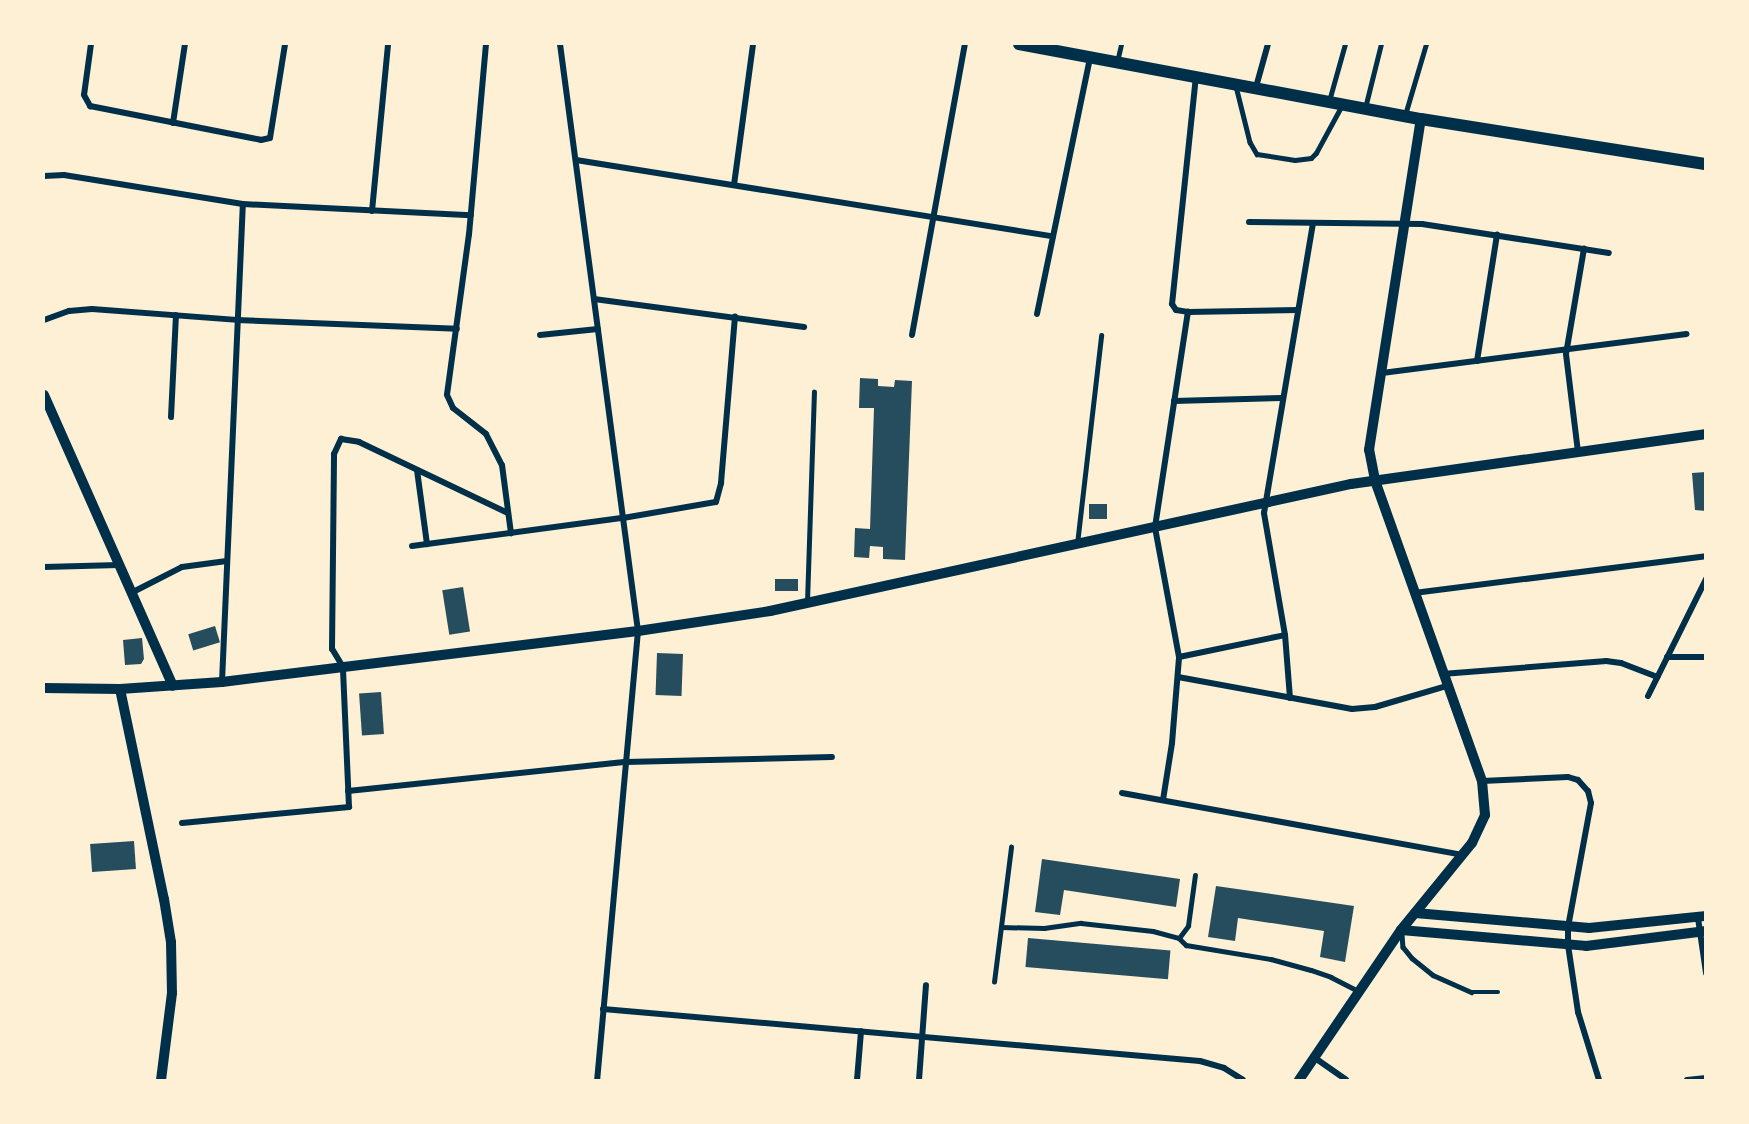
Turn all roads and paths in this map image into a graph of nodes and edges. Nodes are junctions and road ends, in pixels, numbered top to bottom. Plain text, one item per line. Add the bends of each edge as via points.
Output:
1 (91, 44) edge
2 (185, 44) edge
3 (285, 44) edge
4 (388, 44) edge
5 (486, 44) edge
6 (560, 44) edge
7 (753, 44) edge
8 (965, 44) edge
9 (1019, 44) edge
10 (1121, 44) edge
11 (1268, 44) edge
12 (1345, 44) edge
13 (1381, 44) edge
14 (1426, 44) edge
15 (1090, 57) junction
16 (1117, 62) junction
17 (1196, 76) junction
18 (1235, 83) junction
19 (1256, 87) junction
20 (1329, 101) junction
21 (1343, 103) junction
22 (1365, 108) junction
23 (1405, 116) junction
24 (1421, 119) junction
25 (173, 123) junction
26 (576, 160) junction
27 (1706, 164) edge
28 (44, 176) edge
29 (734, 185) junction
30 (243, 204) junction
31 (372, 211) junction
32 (471, 215) junction
33 (934, 217) junction
34 (1249, 222) dead end
35 (1313, 223) junction
36 (1405, 223) junction
37 (1497, 235) junction
38 (1053, 236) junction
39 (1584, 249) junction
40 (1609, 253) dead end
41 (594, 299) junction
42 (1298, 310) junction
43 (1188, 312) junction
44 (1037, 314) dead end
45 (176, 315) junction
46 (735, 318) junction
47 (44, 320) edge
48 (237, 320) junction
49 (804, 327) dead end
50 (457, 329) junction
51 (598, 329) junction
52 (1687, 334) dead end
53 (540, 335) dead end
54 (912, 335) dead end
55 (1101, 335) dead end
56 (1566, 350) junction
57 (1477, 361) junction
58 (1382, 373) junction
59 (814, 392) dead end
60 (44, 395) edge
61 (1283, 398) junction
62 (1174, 401) junction
63 (171, 417) dead end
64 (1706, 434) edge
65 (1578, 452) junction
66 (417, 470) junction
67 (1375, 480) junction
68 (1264, 503) junction
69 (508, 513) junction
70 (624, 518) junction
71 (1155, 527) junction
72 (511, 533) junction
73 (427, 544) junction
74 (1077, 545) junction
75 (412, 546) dead end
76 (1706, 556) edge
77 (227, 561) junction
78 (119, 566) junction
79 (44, 567) edge
80 (1706, 579) edge
81 (131, 593) junction
82 (1414, 593) junction
83 (807, 604) junction
84 (638, 631) junction
85 (1286, 635) junction
86 (1179, 657) junction
87 (1667, 657) junction
88 (1706, 657) edge
89 (343, 667) junction
90 (1442, 674) junction
91 (1178, 677) junction
92 (1657, 677) junction
93 (222, 682) junction
94 (173, 686) junction
95 (1447, 686) junction
96 (44, 688) edge
97 (120, 689) junction
98 (1648, 696) dead end
99 (1290, 698) junction
100 (832, 757) dead end
101 (626, 762) junction
102 (1482, 781) junction
103 (348, 791) junction
104 (1122, 793) dead end
105 (1163, 800) junction
106 (182, 823) dead end
107 (1011, 847) dead end
108 (1462, 855) junction
109 (1195, 875) dead end
110 (1415, 913) junction
111 (1702, 917) edge
112 (1001, 927) junction
113 (1568, 927) junction
114 (1401, 930) junction
115 (1703, 931) edge
116 (1179, 938) junction
117 (1568, 945) junction
118 (1706, 973) edge
119 (994, 982) dead end
120 (926, 985) dead end
121 (1360, 992) junction
122 (1498, 992) dead end
123 (603, 1009) junction
124 (861, 1031) junction
125 (922, 1037) junction
126 (1315, 1058) junction
127 (1706, 1078) edge
128 (160, 1080) edge
129 (597, 1080) edge
130 (857, 1080) edge
131 (919, 1080) edge
132 (1243, 1080) edge
133 (1299, 1080) edge
134 (1346, 1080) edge
135 (1599, 1080) edge
136 (1687, 1080) edge

1 - 25 street via 84,91 87,104 98,110
2 - 25 street
3 - 25 street via 270,138 261,140
4 - 31 street
5 - 32 street
6 - 26 street
7 - 29 street
8 - 33 street
9 - 15 main road
10 - 16 lane
11 - 19 street
12 - 20 lane
13 - 22 lane
14 - 23 lane
15 - 16 main road
15 - 38 street
16 - 17 main road
17 - 18 main road
17 - 43 street via 1172,300 1176,310
18 - 19 main road
18 - 21 lane via 1250,142 1257,154 1295,160 1311,158
19 - 20 main road
20 - 21 main road
21 - 22 main road
22 - 23 main road
23 - 24 main road
24 - 27 main road
24 - 36 street
26 - 29 street
26 - 41 street
28 - 30 street
29 - 33 street
30 - 31 street
30 - 48 street
31 - 32 street
32 - 50 street
33 - 38 street
33 - 54 street
34 - 35 street
35 - 36 street
35 - 42 street
36 - 37 street
36 - 58 street
37 - 39 street
37 - 57 street
38 - 44 street
39 - 40 street
39 - 56 street
41 - 46 street
41 - 51 street
42 - 43 street
42 - 61 street
43 - 62 street
45 - 47 street via 84,309
45 - 48 street
45 - 63 street
46 - 49 street
46 - 70 street via 721,483 716,502
48 - 50 street
48 - 77 street
50 - 69 street via 447,395 453,408 486,434 502,465
51 - 53 street
51 - 70 street
52 - 56 street
55 - 74 lane
56 - 57 street
56 - 65 street
57 - 58 street
58 - 67 street via 1369,450
59 - 83 lane
60 - 78 street
61 - 62 street
61 - 68 street
62 - 71 street
64 - 65 street
65 - 67 street
66 - 69 street
66 - 73 street
66 - 89 street via 359,442 341,440 334,454 333,649
67 - 68 street
67 - 82 street
68 - 71 street
68 - 85 street via 1264,524
69 - 72 street
70 - 72 street
70 - 84 street
71 - 74 street
71 - 86 street
72 - 73 street
73 - 75 street
74 - 83 street
76 - 82 street
77 - 81 street via 182,567
77 - 93 street
78 - 79 street
78 - 81 street
80 - 87 street
81 - 94 street
82 - 90 street
83 - 84 street
84 - 89 street
84 - 101 street
85 - 86 street
85 - 99 street
86 - 91 street
87 - 88 street
87 - 92 street
89 - 93 street
89 - 103 street
90 - 92 street via 1606,661
90 - 95 street
91 - 99 street
91 - 105 street
92 - 98 street
93 - 94 street
94 - 97 street
95 - 99 street via 1360,709
95 - 102 street
96 - 97 street
97 - 128 street via 171,942 172,993
100 - 101 street
101 - 103 street
101 - 123 street
102 - 108 street via 1485,816 1478,834
102 - 113 street via 1568,777 1578,780 1588,791 1590,809
103 - 106 street via 349,807
104 - 105 street
105 - 108 street
107 - 112 lane
108 - 110 street
109 - 116 lane via 1188,926
110 - 113 street
110 - 114 street
111 - 113 street via 1613,927
111 - 115 street
112 - 116 lane via 1044,928 1082,923
112 - 119 lane
113 - 117 street
114 - 117 street
114 - 121 street
114 - 122 lane via 1404,947 1433,975 1472,992
115 - 117 street via 1606,945
115 - 118 street
116 - 121 lane via 1186,945 1311,970
117 - 135 street via 1578,1012
120 - 125 street
121 - 126 street
123 - 124 street
123 - 129 street
124 - 125 street
124 - 130 street
125 - 131 street
125 - 132 street via 1208,1062
126 - 133 street
126 - 134 street
127 - 136 street

